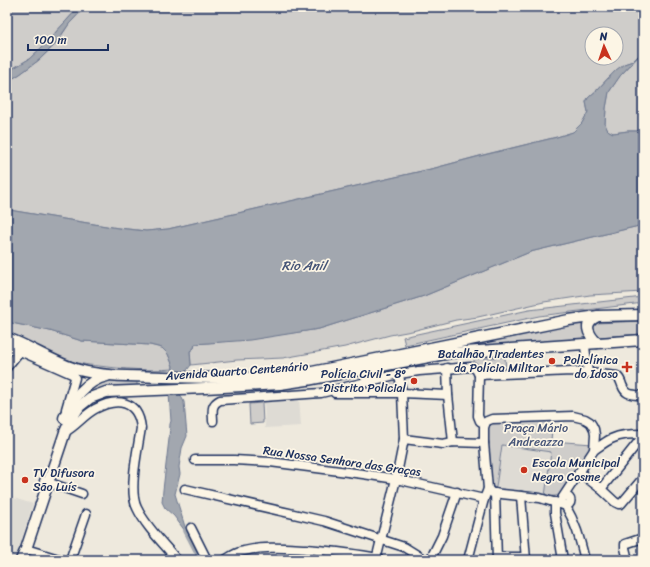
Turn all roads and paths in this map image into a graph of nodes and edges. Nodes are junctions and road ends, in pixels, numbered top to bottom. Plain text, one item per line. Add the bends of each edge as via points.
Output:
1 (643, 314) edge
2 (598, 316) junction
3 (7, 338) edge
4 (643, 340) edge
5 (597, 343) junction
6 (587, 344) junction
7 (7, 348) edge
8 (20, 351) junction
9 (444, 354) junction
10 (428, 356) junction
11 (7, 367) edge
12 (445, 368) junction
13 (588, 373) junction
14 (399, 374) junction
15 (117, 375) junction
16 (479, 375) junction
17 (204, 383) junction
18 (321, 393) junction
19 (402, 393) junction
20 (448, 395) junction
21 (643, 396) edge
22 (65, 416) junction
23 (213, 421) dead end
24 (488, 421) junction
25 (63, 431) junction
26 (643, 435) edge
27 (404, 439) junction
28 (453, 442) junction
29 (484, 443) junction
30 (594, 450) junction
31 (195, 460) dead end
32 (579, 472) junction
33 (396, 478) junction
34 (643, 478) edge
35 (46, 482) junction
36 (185, 489) dead end
37 (601, 489) junction
38 (491, 491) junction
39 (457, 492) junction
40 (82, 494) dead end
41 (521, 496) junction
42 (484, 499) junction
43 (563, 501) junction
44 (86, 514) dead end
45 (190, 528) dead end
46 (643, 538) edge
47 (381, 540) junction
48 (26, 549) junction
49 (526, 558) edge
50 (376, 559) edge
51 (497, 559) edge
52 (17, 560) edge
53 (21, 560) edge
54 (62, 560) edge
55 (70, 560) edge
56 (177, 560) edge
57 (207, 560) edge
58 (225, 560) edge
59 (425, 560) edge
60 (430, 560) edge
61 (468, 560) edge
62 (563, 560) edge
63 (585, 560) edge
64 (628, 560) edge

1 - 2 main road, Avenida Quarto Centenário
2 - 5 main road via 591,320 588,328 589,334
2 - 17 main road, Avenida Quarto Centenário via 305,373
3 - 15 main road via 74,368
4 - 5 main road, Avenida Quarto Centenário
5 - 6 main road, Avenida Quarto Centenário
6 - 9 main road, Avenida Quarto Centenário
6 - 13 street via 585,346
7 - 8 street
8 - 11 street
8 - 22 street via 74,376
9 - 10 main road, Avenida Quarto Centenário
9 - 12 street via 442,361
10 - 12 street
10 - 17 main road, Avenida Quarto Centenário via 296,382 268,385
12 - 14 street
12 - 16 street via 473,368
12 - 20 street
13 - 16 street via 571,371
13 - 21 street via 617,376 627,393
14 - 18 street
14 - 19 street
15 - 17 main road, Avenida Quarto Centenário
15 - 22 main road via 96,379 89,384
16 - 24 street via 478,416 480,421
17 - 25 main road, Avenida Quarto Centenário via 106,392 90,398 80,406
18 - 19 street
18 - 23 street via 220,400 214,404
19 - 20 street
19 - 27 street
20 - 28 street
22 - 25 main road
24 - 29 street via 484,426
24 - 30 street via 578,417 590,422 594,429
25 - 35 main road
25 - 56 street via 72,428 102,406 124,403 134,409 141,421 133,488 135,502 147,524
26 - 30 street via 619,436
26 - 37 street
27 - 28 street via 443,444
27 - 33 street
28 - 29 street
29 - 38 street
30 - 32 street
31 - 33 street, Rua Nossa Senhora das Graças via 270,462
32 - 37 street
32 - 43 street
33 - 39 street, Rua Nossa Senhora das Graças
33 - 47 street
34 - 37 street via 621,504 614,502
35 - 40 street
35 - 48 main road
35 - 52 main road
36 - 47 street via 324,521
38 - 41 street
38 - 42 street
38 - 51 street
39 - 42 street, Rua Nossa Senhora das Graças
39 - 60 street via 442,536
41 - 43 street
41 - 49 street
42 - 61 street
43 - 62 street via 555,513
43 - 63 street via 576,524
44 - 55 street
45 - 57 street
46 - 64 street via 626,543
47 - 50 street
47 - 59 street via 408,549
48 - 53 main road
48 - 54 street
49 - 51 street
50 - 58 street via 360,554 280,548 245,550

